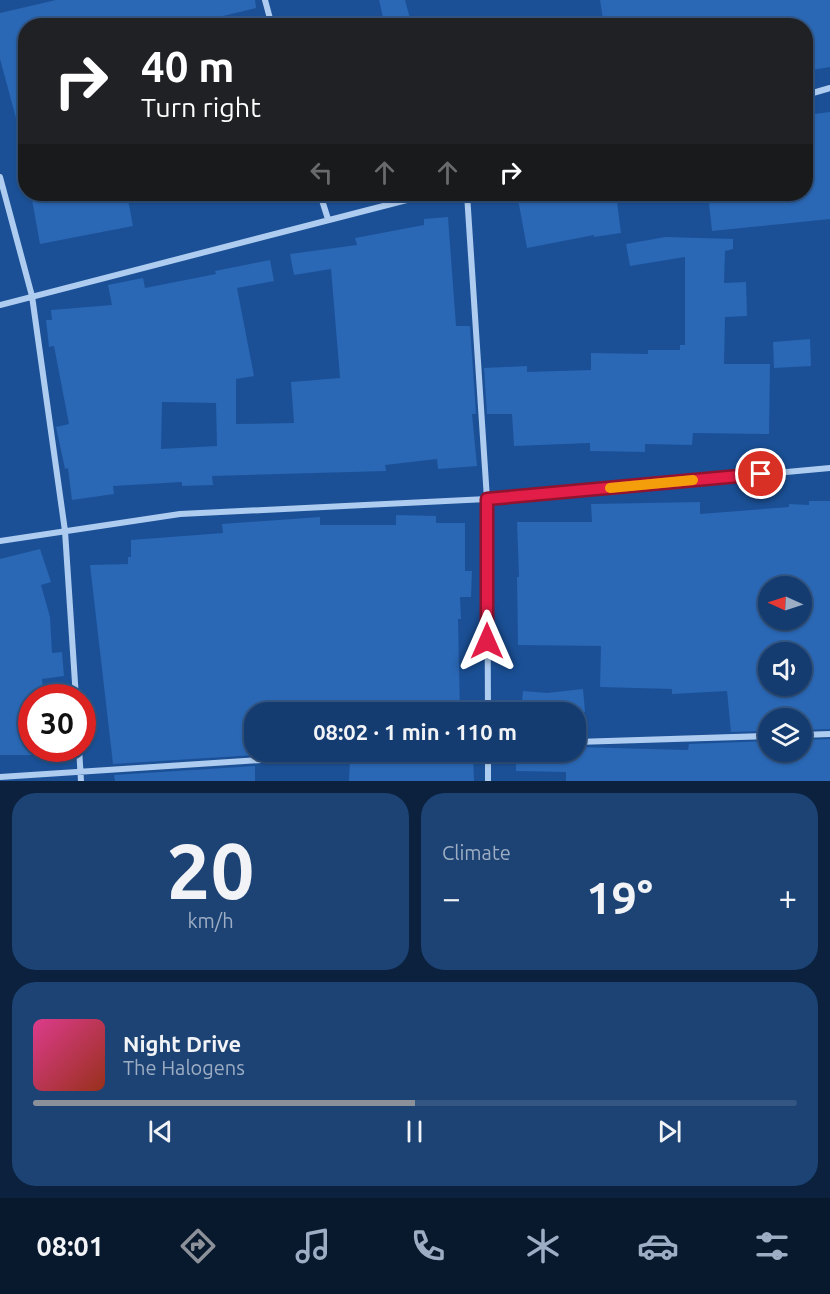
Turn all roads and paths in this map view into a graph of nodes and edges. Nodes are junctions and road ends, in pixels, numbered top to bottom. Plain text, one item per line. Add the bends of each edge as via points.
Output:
1 (265, 0) edge
2 (270, 18) edge
3 (830, 88) edge
4 (813, 93) edge
5 (0, 177) edge
6 (322, 201) edge
7 (401, 201) edge
8 (466, 201) edge
9 (328, 219) junction
10 (32, 296) junction
11 (0, 305) edge
12 (830, 468) edge
13 (487, 499) junction
14 (65, 531) junction
15 (0, 541) edge
16 (75, 684) edge
17 (488, 702) edge
18 (830, 734) edge
19 (812, 735) edge
20 (758, 736) edge
21 (586, 742) edge
22 (244, 761) edge
23 (81, 762) edge
24 (488, 762) edge
25 (81, 771) junction
26 (0, 777) edge
27 (81, 781) edge
28 (488, 781) edge

1 - 2 street
3 - 4 street
5 - 10 street
6 - 9 street
7 - 9 street
8 - 13 street
9 - 10 street
10 - 11 street
10 - 14 street
12 - 13 street
13 - 14 street via 180,514
13 - 17 street
14 - 15 street
14 - 16 street
18 - 19 street
20 - 21 street
22 - 25 street
23 - 25 street
24 - 28 street
25 - 26 street
25 - 27 street

